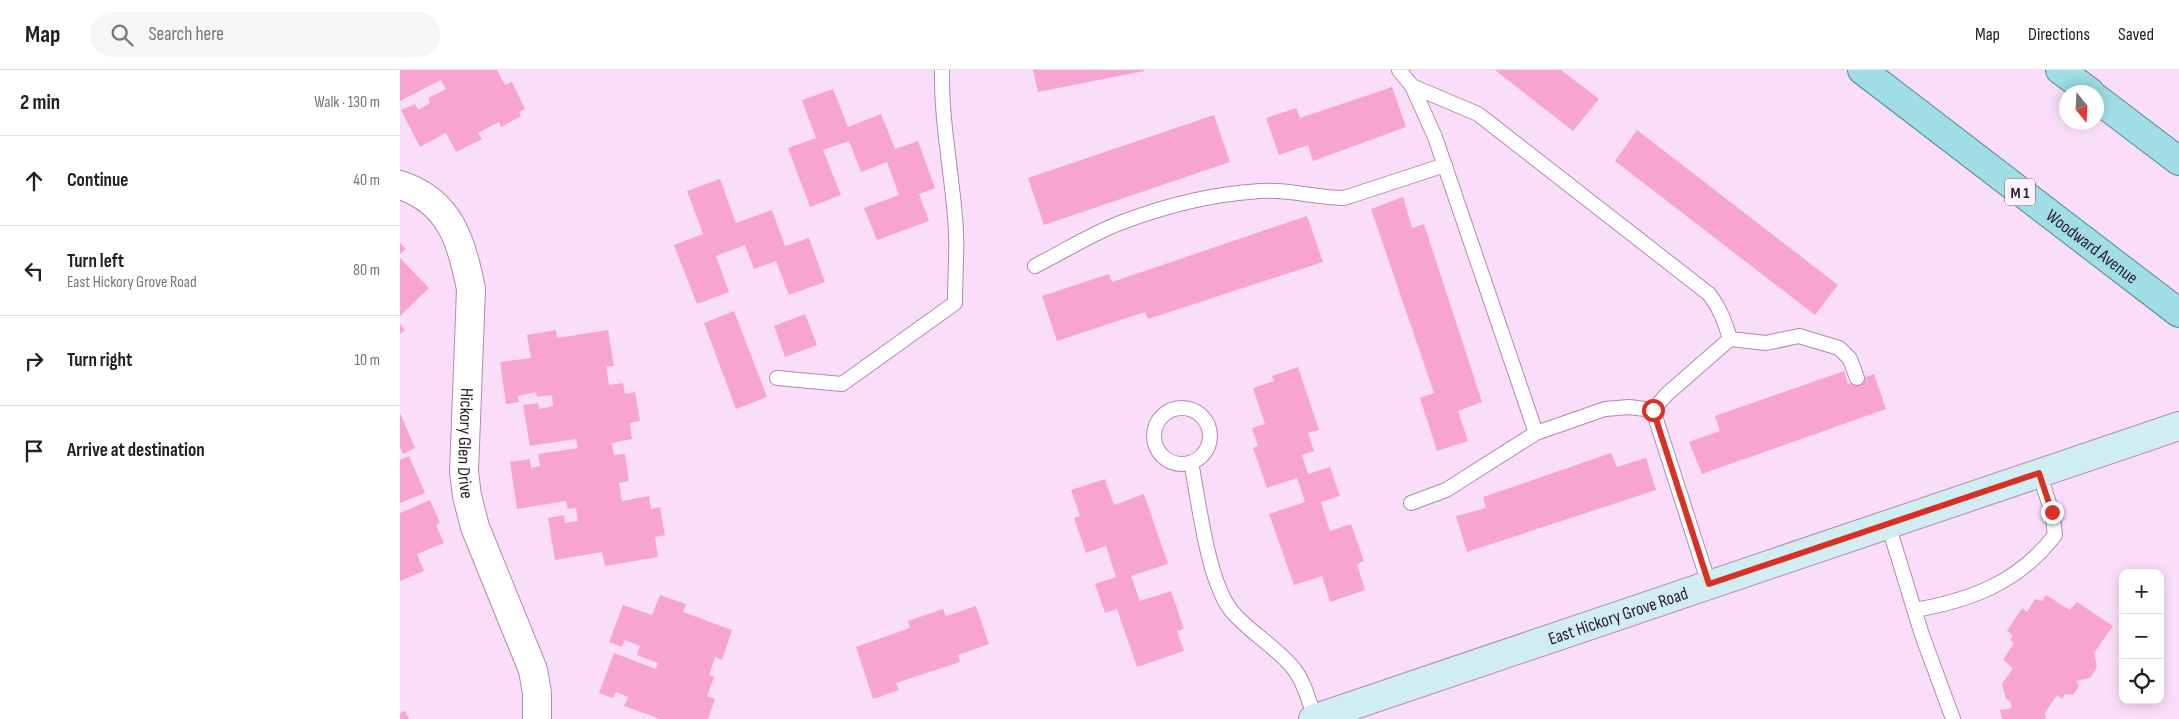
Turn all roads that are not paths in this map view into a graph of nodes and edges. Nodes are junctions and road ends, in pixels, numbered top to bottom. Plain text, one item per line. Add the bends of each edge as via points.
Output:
1 (942, 70) edge
2 (1399, 70) edge
3 (1862, 70) edge
4 (2060, 70) edge
5 (2080, 85) edge
6 (1412, 86) junction
7 (2104, 104) edge
8 (2179, 161) edge
9 (1445, 165) junction
10 (400, 185) edge
11 (1035, 266) dead end
12 (2179, 313) edge
13 (1730, 339) junction
14 (777, 378) dead end
15 (1857, 378) dead end
16 (1653, 410) junction
17 (2179, 426) edge
18 (1536, 433) junction
19 (1191, 462) junction
20 (2039, 473) junction
21 (1411, 503) dead end
22 (1888, 524) junction
23 (1709, 584) junction
24 (1915, 610) junction
25 (536, 719) edge
26 (1314, 719) edge
27 (1953, 719) edge

1 - 14 lane via 947,157 956,230 955,304 842,384
2 - 6 lane
3 - 12 main road, Woodward Avenue / M 1
4 - 5 main road
6 - 9 lane via 1425,110
6 - 13 lane via 1478,114 1709,294 1722,313
7 - 8 main road
9 - 11 lane via 1344,198 1262,191 1165,208 1119,224
9 - 18 lane
10 - 25 street, Hickory Glen Drive via 441,209 457,235 467,268 471,288 465,486 475,527 529,655 536,680
13 - 15 lane via 1766,343 1799,336 1839,348 1850,358
13 - 16 lane via 1666,394
16 - 18 lane via 1605,409
16 - 23 lane
17 - 20 street, East Hickory Grove Road
18 - 21 lane via 1446,490
19 - 19 lane via 1201,457 1207,448 1209,427 1195,411 1174,409 1157,423 1156,445 1170,460
19 - 26 lane via 1211,564 1220,592 1230,609 1294,668
20 - 22 street, East Hickory Grove Road
20 - 24 lane via 2052,512 2055,535 2041,554 2006,580 1976,595
22 - 23 street, East Hickory Grove Road
22 - 24 lane
23 - 26 street, East Hickory Grove Road
24 - 27 lane

